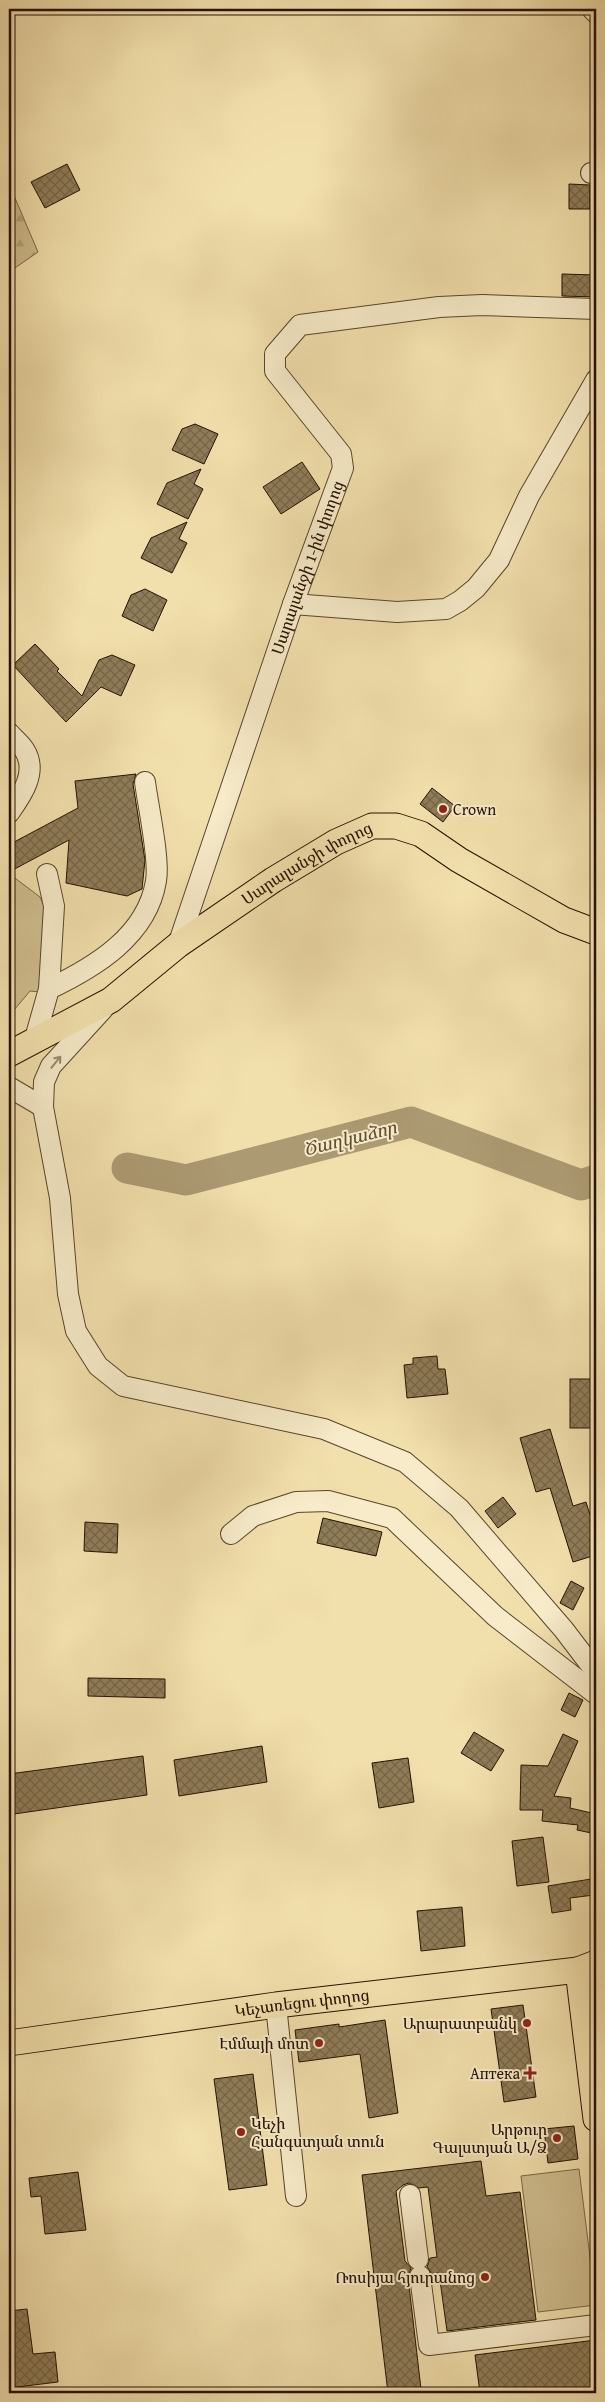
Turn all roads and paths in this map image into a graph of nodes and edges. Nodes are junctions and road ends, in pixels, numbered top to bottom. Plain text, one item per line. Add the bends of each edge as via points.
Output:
1 (592, 9) edge
2 (596, 13) edge
3 (596, 309) edge
4 (596, 380) edge
5 (293, 604) junction
6 (9, 733) edge
7 (145, 782) dead end
8 (9, 813) edge
9 (47, 874) dead end
10 (596, 932) edge
11 (178, 945) junction
12 (50, 989) junction
13 (111, 1000) junction
14 (34, 1042) junction
15 (9, 1054) edge
16 (9, 1087) edge
17 (43, 1107) junction
18 (230, 1534) dead end
19 (596, 1672) edge
20 (596, 1694) edge
21 (587, 1966) edge
22 (276, 2005) junction
23 (9, 2043) edge
24 (596, 2119) edge
25 (410, 2195) dead end
26 (296, 2196) dead end
27 (596, 2325) edge

1 - 2 street
3 - 5 street, Սարալանջի 1-ին փողոց via 482,304 300,325 275,354 275,371 341,454 342,468
4 - 5 street via 529,496 499,560 476,588 460,601 446,609 398,612
5 - 11 street, Սարալանջի 1-ին փողոց
6 - 8 street via 26,752 30,770 25,789
7 - 12 street via 156,880 149,907 112,953 88,971
9 - 12 street via 54,906
10 - 11 main road, Սարալանջի փողոց via 564,920 420,834 396,826 372,826 328,846 272,880
11 - 13 main road, Սարալանջի փողոց
12 - 14 street
13 - 14 main road, Սարալանջի փողոց
17 -> 13 street via 44,1082 52,1066
14 - 15 main road, Սարալանջի փողոց
16 - 17 street
17 - 19 street via 60,1198 68,1294 76,1331 98,1366 122,1386 324,1429 405,1462 459,1508
18 - 20 street via 253,1516 296,1502 328,1501 392,1518 495,1616
21 - 22 main road, Կեչառեցու փողոց
21 - 24 main road
22 - 23 main road, Կեչառեցու փողոց
22 - 26 street
25 - 27 street via 429,2345

